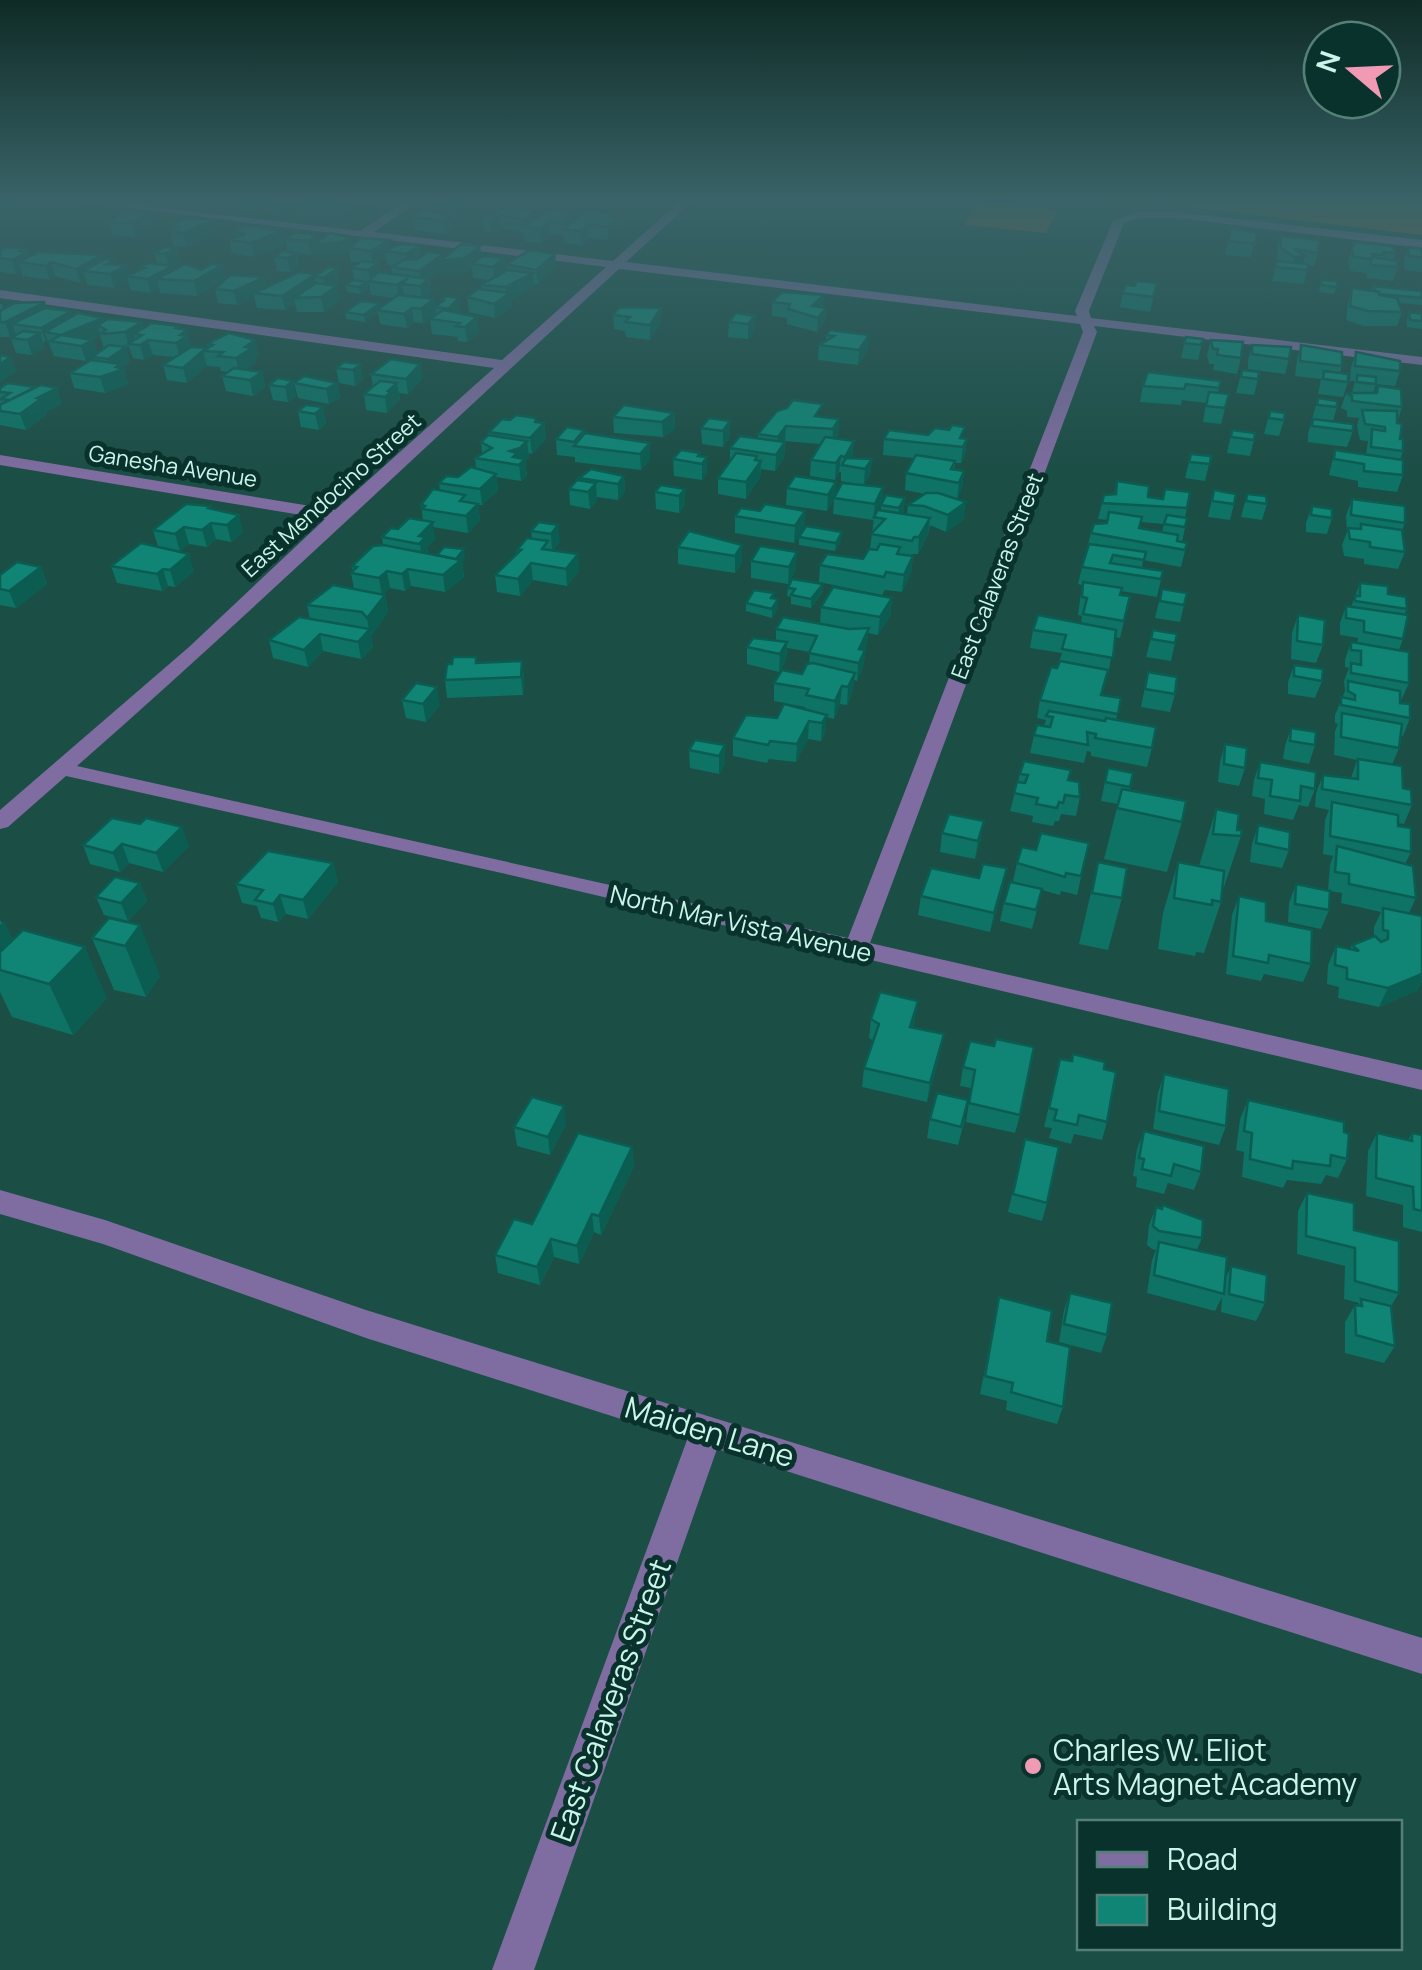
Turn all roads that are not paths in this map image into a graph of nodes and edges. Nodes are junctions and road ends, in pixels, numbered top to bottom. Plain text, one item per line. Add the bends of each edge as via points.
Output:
1 (587, 291) edge
2 (844, 291) edge
3 (1090, 291) edge
4 (0, 294) edge
5 (1088, 320) junction
6 (1422, 360) edge
7 (505, 365) junction
8 (0, 460) edge
9 (338, 516) junction
10 (59, 768) junction
11 (0, 822) edge
12 (854, 951) junction
13 (1422, 1080) edge
14 (0, 1202) edge
15 (707, 1430) junction
16 (1422, 1656) edge
17 (513, 1970) edge

1 - 7 street, East Mendocino Street
2 - 5 street
3 - 5 street, East Calaveras Street via 1082,311
4 - 7 street
5 - 6 street
5 - 12 street, East Calaveras Street via 1091,328
7 - 9 street, East Mendocino Street
8 - 9 street, Ganesha Avenue
9 - 10 street, East Mendocino Street via 196,651
10 - 11 street, East Mendocino Street
10 - 12 street, North Mar Vista Avenue
12 - 13 street, North Mar Vista Avenue
14 - 15 street, Maiden Lane
15 - 16 street, Maiden Lane
15 - 17 street, East Calaveras Street

